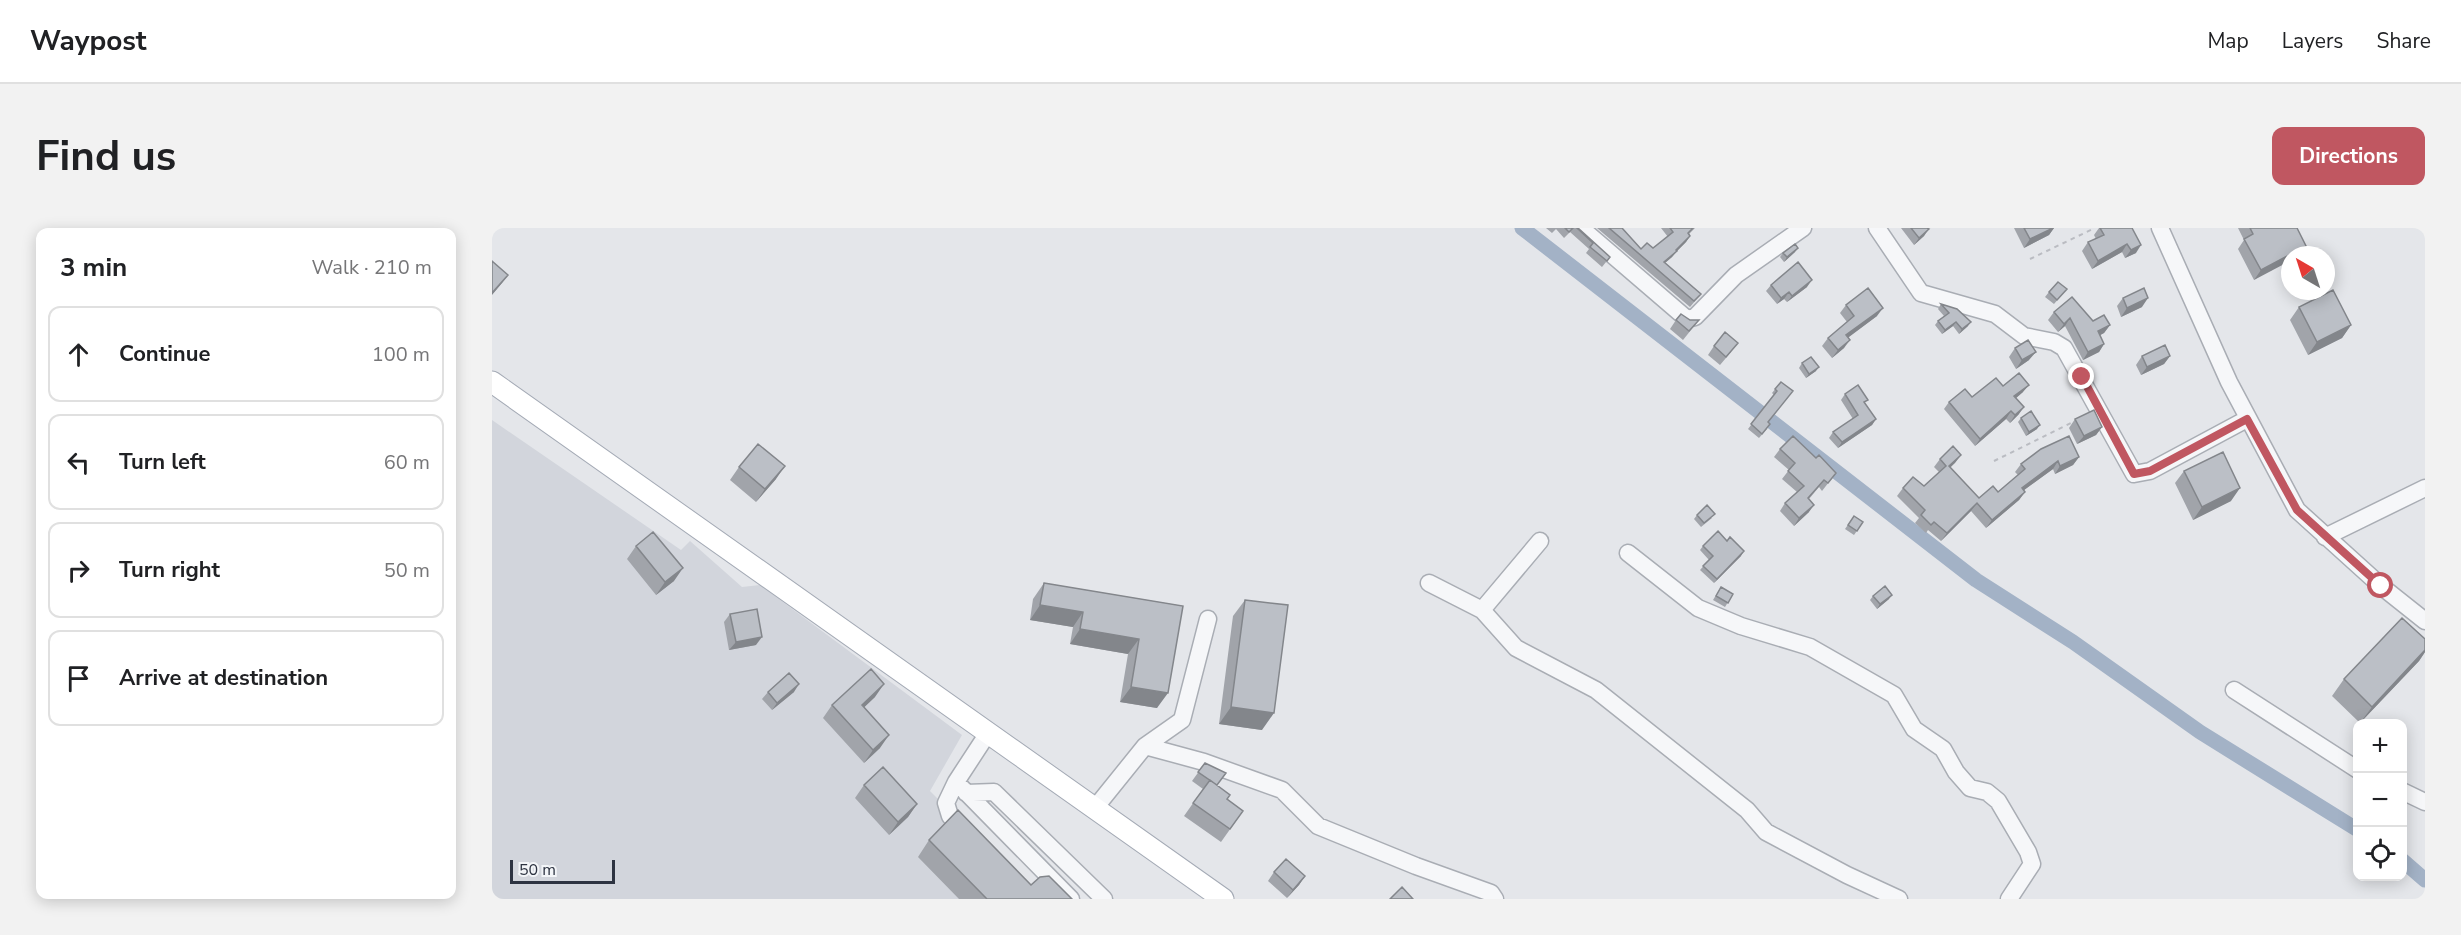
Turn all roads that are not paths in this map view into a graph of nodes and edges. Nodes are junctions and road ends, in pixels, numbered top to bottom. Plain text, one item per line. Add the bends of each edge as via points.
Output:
1 (1581, 228) edge
2 (1803, 228) edge
3 (1877, 228) edge
4 (2160, 228) edge
5 (492, 382) edge
6 (2247, 419) junction
7 (2425, 488) edge
8 (2325, 537) junction
9 (1540, 541) dead end
10 (1628, 553) dead end
11 (1429, 583) dead end
12 (1482, 610) junction
13 (1208, 619) dead end
14 (2425, 621) edge
15 (2234, 690) dead end
16 (988, 733) junction
17 (1145, 747) junction
18 (2353, 767) edge
19 (961, 787) junction
20 (2407, 793) edge
21 (2425, 802) edge
22 (1095, 808) junction
23 (981, 847) edge
24 (1048, 875) junction
25 (1032, 883) edge
26 (1071, 899) edge
27 (1104, 899) edge
28 (1223, 899) edge
29 (1495, 899) edge
30 (1899, 899) edge
31 (2009, 899) edge

1 - 2 street via 1687,319 1695,317 1736,275
3 - 6 street via 1921,293 1995,314 2024,336 2064,348 2134,474 2150,471
4 - 6 street
5 - 16 main road
6 - 8 street via 2297,510
7 - 8 street
8 - 14 street
9 - 12 street
10 - 31 street via 1698,608 1810,647 1894,695 1914,729 1943,749 1970,788 1988,792 1998,801 2028,852 2032,864
11 - 12 street
12 - 30 street via 1516,648 1596,690 1748,810 1766,832
13 - 17 street via 1182,720
15 - 18 street
16 - 19 street
16 - 22 main road
17 - 22 street
17 - 29 street via 1204,762 1282,790 1318,826 1491,893
19 - 23 street via 946,803 950,816
19 - 24 street
19 - 27 street via 994,792
20 - 21 street
22 - 28 main road
24 - 25 street
24 - 26 street

